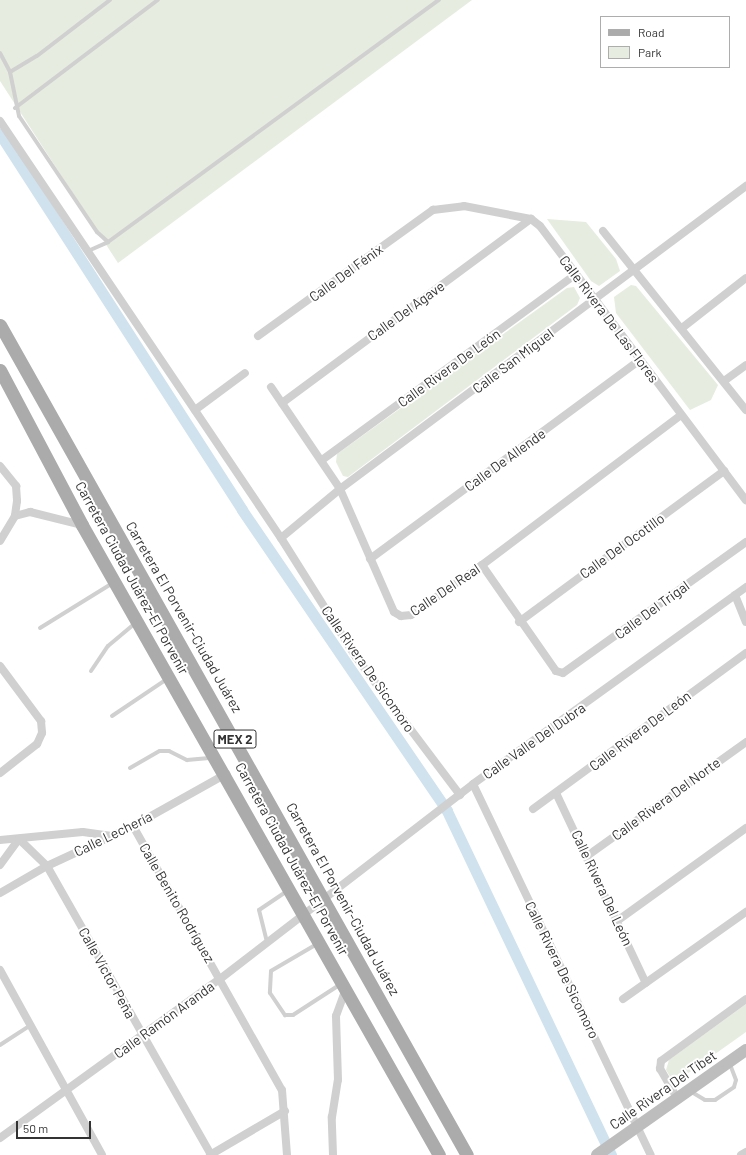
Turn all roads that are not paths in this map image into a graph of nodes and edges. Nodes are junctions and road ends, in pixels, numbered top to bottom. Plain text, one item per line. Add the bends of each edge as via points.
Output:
1 (110, 0) edge
2 (158, 0) edge
3 (438, 0) edge
4 (0, 53) edge
5 (10, 72) junction
6 (14, 108) junction
7 (0, 121) edge
8 (746, 186) edge
9 (531, 219) junction
10 (603, 231) dead end
11 (108, 242) junction
12 (87, 252) junction
13 (634, 269) junction
14 (575, 275) junction
15 (746, 278) edge
16 (594, 301) junction
17 (0, 325) edge
18 (682, 328) junction
19 (258, 336) dead end
20 (639, 361) junction
21 (746, 365) edge
22 (0, 370) edge
23 (245, 373) dead end
24 (724, 381) junction
25 (271, 387) dead end
26 (282, 403) junction
27 (195, 410) junction
28 (746, 410) edge
29 (681, 415) junction
30 (322, 460) junction
31 (0, 466) edge
32 (724, 471) junction
33 (340, 489) junction
34 (746, 500) edge
35 (14, 516) junction
36 (82, 525) junction
37 (281, 538) junction
38 (0, 541) edge
39 (746, 542) edge
40 (370, 559) junction
41 (482, 565) junction
42 (115, 582) junction
43 (746, 586) edge
44 (735, 595) junction
45 (137, 621) junction
46 (519, 622) junction
47 (746, 622) edge
48 (40, 628) dead end
49 (746, 653) edge
50 (0, 666) edge
51 (91, 671) dead end
52 (169, 678) junction
53 (112, 716) dead end
54 (746, 742) edge
55 (216, 757) junction
56 (130, 768) dead end
57 (0, 773) edge
58 (226, 774) junction
59 (473, 784) junction
60 (556, 793) junction
61 (456, 797) junction
62 (533, 809) dead end
63 (133, 826) junction
64 (746, 828) edge
65 (110, 836) junction
66 (19, 838) junction
67 (0, 840) edge
68 (587, 856) junction
69 (0, 865) edge
70 (47, 866) junction
71 (291, 889) junction
72 (0, 893) edge
73 (324, 897) junction
74 (746, 912) edge
75 (305, 913) junction
76 (618, 921) junction
77 (320, 942) junction
78 (267, 943) junction
79 (0, 970) edge
80 (220, 979) junction
81 (646, 983) junction
82 (344, 985) junction
83 (623, 999) dead end
84 (746, 999) edge
85 (31, 1025) junction
86 (142, 1035) junction
87 (0, 1045) edge
88 (739, 1056) edge
89 (67, 1090) junction
90 (688, 1090) junction
91 (677, 1098) junction
92 (285, 1111) junction
93 (637, 1126) junction
94 (0, 1138) edge
95 (746, 1152) edge
96 (599, 1154) edge
97 (102, 1155) edge
98 (211, 1155) edge
99 (287, 1155) edge
100 (332, 1155) edge
101 (439, 1155) edge
102 (467, 1155) edge
103 (651, 1155) edge
104 (741, 1155) edge

1 - 5 lane via 37,56
2 - 6 lane
3 - 11 lane
4 - 5 lane
5 - 6 lane
6 - 11 lane via 97,232
7 - 12 street, Calle Rivera De Sicomoro
8 - 13 street, Calle San Miguel
9 - 14 street, Calle Rivera De Las Flores via 540,226
9 - 19 street, Calle Del Fénix via 464,206 433,210
9 - 26 street, Calle Del Agave
10 - 13 street
11 - 12 lane
12 - 27 street, Calle Rivera De Sicomoro
13 - 16 street, Calle San Miguel
13 - 18 street
14 - 16 street, Calle Rivera De Las Flores
14 - 30 street, Calle Rivera De León
15 - 18 street
16 - 20 street, Calle Rivera De Las Flores
16 - 33 street, Calle San Miguel
17 - 73 main road, Carretera El Porvenir-Ciudad Juárez / MEX 2
18 - 24 street
20 - 29 street, Calle Rivera De Las Flores
20 - 40 street, Calle De Allende
21 - 24 street
22 - 36 main road, Carretera Ciudad Juárez-El Porvenir / MEX 2
23 - 27 street
24 - 28 street
25 - 26 street, Calle Del Real
26 - 30 street, Calle Del Real
27 - 37 street, Calle Rivera De Sicomoro
29 - 32 street, Calle Rivera De Las Flores
29 - 41 street, Calle Del Real
30 - 33 street, Calle Del Real
31 - 35 street via 16,486
32 - 34 street, Calle Rivera De Las Flores
32 - 46 street, Calle Del Ocotillo
33 - 37 street, Calle San Miguel
33 - 40 street, Calle Del Real
35 - 36 street via 30,512
35 - 38 street
36 - 42 main road, Carretera Ciudad Juárez-El Porvenir / MEX 2
37 - 61 street, Calle Rivera De Sicomoro via 356,657
39 - 46 street, Calle Del Trigal via 567,672 556,671
40 - 41 street, Calle Del Real via 394,612 401,616 411,615
41 - 46 street
42 - 45 main road, Carretera Ciudad Juárez-El Porvenir / MEX 2
42 - 48 lane
43 - 44 street, Calle Valle Del Dubra
44 - 47 street
44 - 59 street, Calle Valle Del Dubra
45 - 51 lane via 116,638
45 - 52 main road, Carretera Ciudad Juárez-El Porvenir / MEX 2
49 - 60 street, Calle Rivera De León
50 - 57 street via 42,721 42,732 37,744
52 - 53 lane
52 - 55 main road, Carretera Ciudad Juárez-El Porvenir / MEX 2
54 - 68 street, Calle Rivera Del Norte
55 - 56 lane via 187,760 169,751 160,751
55 - 58 main road, Carretera Ciudad Juárez-El Porvenir / MEX 2
58 - 63 street, Calle Lechería
58 - 71 main road, Carretera Ciudad Juárez-El Porvenir / MEX 2
59 - 61 street, Calle Valle Del Dubra
59 - 93 street, Calle Rivera De Sicomoro
60 - 62 street, Calle Rivera De León
60 - 68 street, Calle Rivera Del León
61 - 73 street, Calle Valle Del Dubra
63 - 65 street, Calle Lechería
63 - 80 street, Calle Benito Rodríguez
64 - 76 street
65 - 66 street via 83,832
65 - 70 street, Calle Lechería
66 - 67 street
66 - 69 street
66 - 70 street, Calle Víctor Peña
68 - 76 street, Calle Rivera Del León
70 - 72 street, Calle Lechería
70 - 86 street, Calle Víctor Peña
71 - 75 main road, Carretera Ciudad Juárez-El Porvenir / MEX 2
71 - 78 lane via 259,910
73 - 75 street, Calle Ramón Aranda
73 - 102 main road, Carretera El Porvenir-Ciudad Juárez / MEX 2
74 - 81 street
75 - 77 main road, Carretera Ciudad Juárez-El Porvenir / MEX 2
75 - 78 street, Calle Ramón Aranda
76 - 81 street, Calle Rivera Del León
77 - 82 main road, Carretera Ciudad Juárez-El Porvenir / MEX 2
77 - 82 lane via 271,971 270,993 285,1015 293,1015
78 - 80 street, Calle Ramón Aranda
79 - 85 street
80 - 86 street, Calle Ramón Aranda
80 - 92 street, Calle Benito Rodríguez via 282,1090
81 - 83 street
82 - 100 street via 336,1016 338,1080 332,1117
82 - 101 main road, Carretera Ciudad Juárez-El Porvenir / MEX 2
84 - 91 street via 661,1061 660,1069
85 - 87 lane
85 - 89 street
86 - 89 street, Calle Ramón Aranda
86 - 98 street, Calle Víctor Peña
88 - 90 street, Calle Rivera Del Tíbet
88 - 90 lane via 734,1087 715,1100 705,1100
89 - 94 street, Calle Ramón Aranda
89 - 97 street
90 - 91 street, Calle Rivera Del Tíbet
91 - 93 street, Calle Rivera Del Tíbet
92 - 98 street
92 - 99 street, Calle Benito Rodríguez
93 - 96 street, Calle Rivera Del Tíbet
93 - 103 street, Calle Rivera De Sicomoro
95 - 104 street

